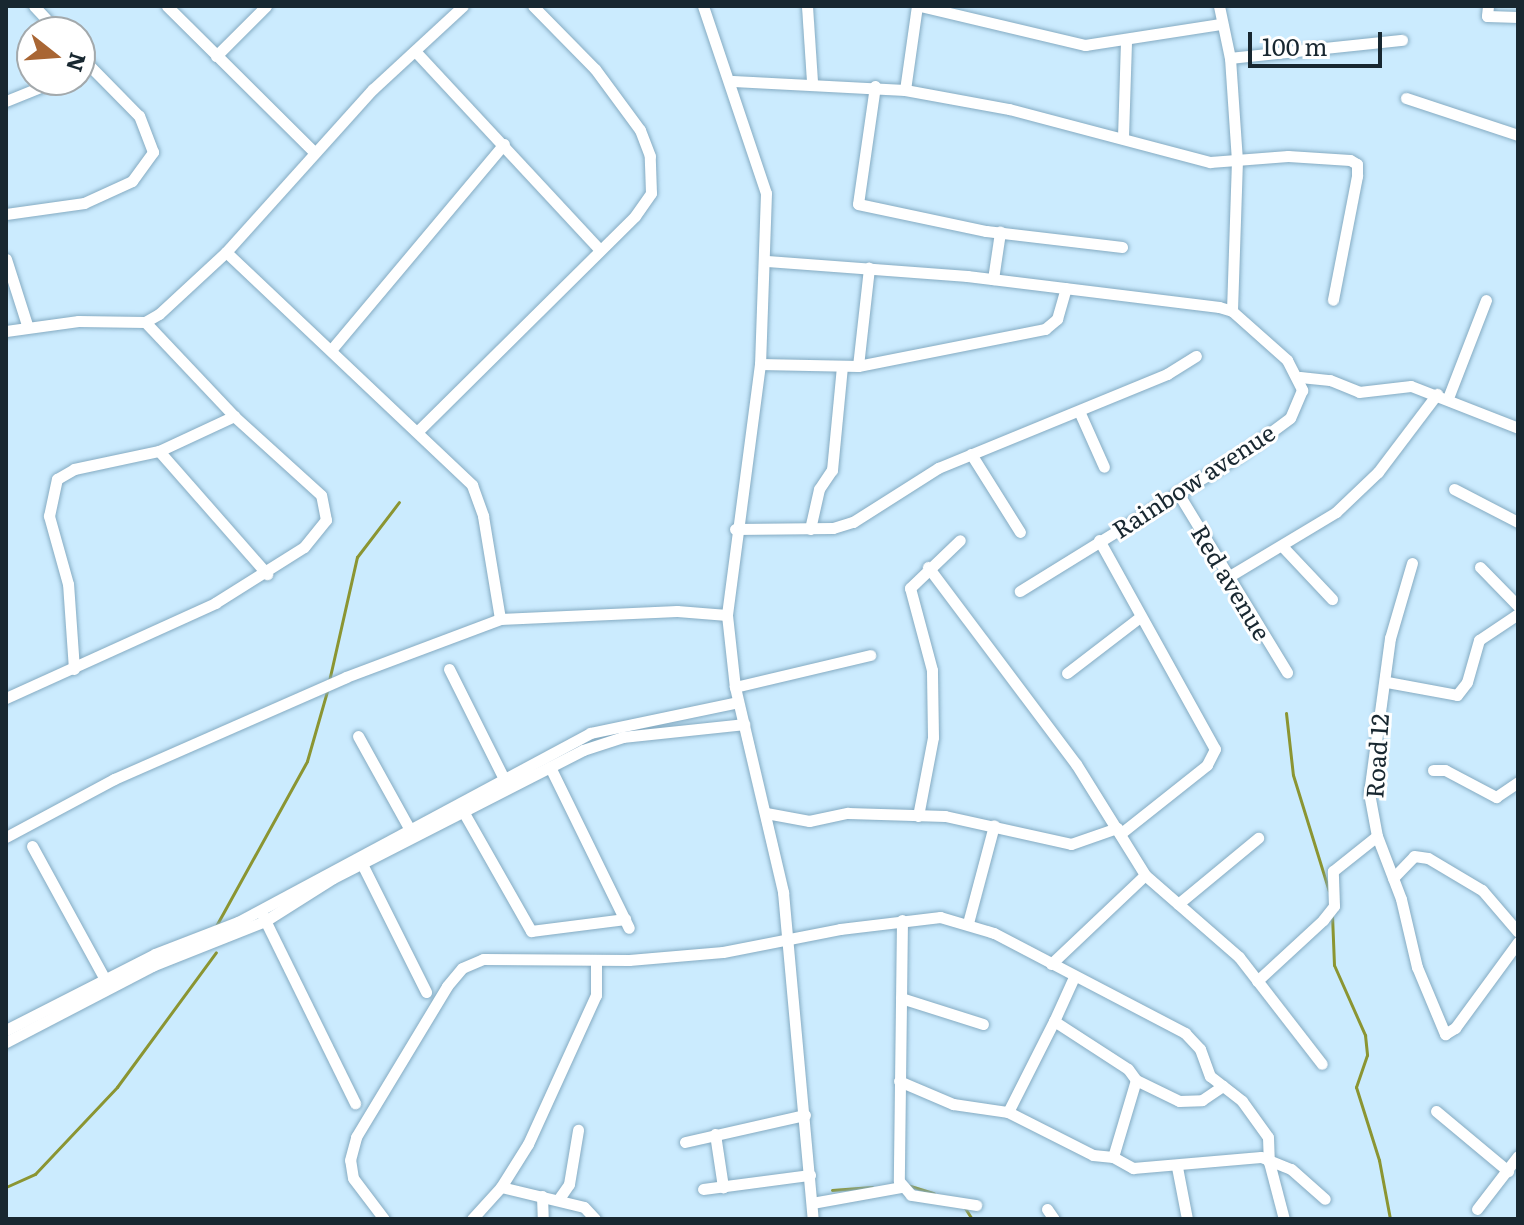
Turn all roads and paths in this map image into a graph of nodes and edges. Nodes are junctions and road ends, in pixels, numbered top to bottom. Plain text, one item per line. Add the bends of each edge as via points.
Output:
1 (167, 6) edge
2 (266, 6) edge
3 (463, 6) edge
4 (533, 6) edge
5 (703, 6) edge
6 (807, 6) edge
7 (919, 6) edge
8 (1219, 6) edge
9 (1487, 11) edge
10 (1518, 17) edge
11 (1220, 24) junction
12 (1126, 40) junction
13 (1402, 40) dead end
14 (415, 51) junction
15 (216, 56) junction
16 (1230, 58) junction
17 (96, 75) edge
18 (733, 81) junction
19 (812, 82) junction
20 (875, 86) junction
21 (905, 90) junction
22 (1406, 98) dead end
23 (1518, 135) edge
24 (1123, 137) junction
25 (504, 144) junction
26 (313, 151) junction
27 (1237, 160) junction
28 (6, 214) edge
29 (1000, 232) junction
30 (1122, 247) dead end
31 (598, 248) junction
32 (226, 252) junction
33 (6, 259) edge
34 (767, 261) junction
35 (869, 268) junction
36 (993, 279) junction
37 (1066, 288) junction
38 (1333, 300) dead end
39 (1486, 300) dead end
40 (1232, 311) junction
41 (145, 322) junction
42 (27, 325) junction
43 (6, 331) edge
44 (331, 350) junction
45 (1196, 356) dead end
46 (760, 364) junction
47 (842, 366) junction
48 (858, 366) junction
49 (1300, 377) junction
50 (1442, 396) junction
51 (1079, 411) junction
52 (234, 416) junction
53 (1518, 428) edge
54 (418, 431) junction
55 (159, 451) junction
56 (971, 454) junction
57 (1104, 467) dead end
58 (1454, 489) dead end
59 (1178, 493) junction
60 (1518, 522) edge
61 (735, 529) junction
62 (810, 529) junction
63 (1020, 532) dead end
64 (960, 540) dead end
65 (1099, 540) junction
66 (1282, 546) junction
67 (1412, 563) dead end
68 (928, 567) junction
69 (1480, 567) dead end
70 (267, 574) junction
71 (1228, 577) junction
72 (1020, 591) dead end
73 (1332, 599) dead end
74 (1518, 606) edge
75 (1518, 614) edge
76 (727, 615) junction
77 (1140, 617) junction
78 (500, 619) junction
79 (870, 655) dead end
80 (74, 669) junction
81 (449, 669) dead end
82 (1287, 672) dead end
83 (1067, 673) dead end
84 (1387, 682) junction
85 (735, 687) junction
86 (6, 698) edge
87 (738, 702) junction
88 (744, 724) junction
89 (358, 736) dead end
90 (550, 767) junction
91 (1433, 770) dead end
92 (504, 779) junction
93 (1518, 782) edge
94 (464, 813) junction
95 (766, 813) junction
96 (918, 816) junction
97 (994, 825) junction
98 (409, 828) junction
99 (1119, 831) junction
100 (1377, 836) junction
101 (6, 837) edge
102 (1258, 838) dead end
103 (32, 846) dead end
104 (363, 866) junction
105 (1145, 875) junction
106 (1393, 878) junction
107 (1178, 904) junction
108 (263, 916) junction
109 (902, 920) junction
110 (968, 923) junction
111 (1518, 932) edge
112 (787, 940) junction
113 (1518, 942) edge
114 (596, 960) junction
115 (1051, 964) junction
116 (1074, 977) junction
117 (1257, 981) junction
118 (108, 984) junction
119 (426, 992) dead end
120 (901, 998) junction
121 (1054, 1021) junction
122 (983, 1024) dead end
123 (6, 1038) edge
124 (1322, 1064) dead end
125 (1136, 1080) junction
126 (899, 1081) junction
127 (1223, 1086) junction
128 (355, 1103) dead end
129 (1436, 1111) dead end
130 (1008, 1112) junction
131 (805, 1115) junction
132 (578, 1130) dead end
133 (715, 1134) junction
134 (685, 1142) dead end
135 (1518, 1156) edge
136 (1113, 1157) junction
137 (1269, 1162) junction
138 (1177, 1167) junction
139 (1508, 1171) junction
140 (810, 1175) junction
141 (501, 1187) junction
142 (723, 1187) junction
143 (901, 1187) junction
144 (703, 1189) dead end
145 (542, 1196) junction
146 (1325, 1199) dead end
147 (558, 1200) junction
148 (812, 1203) junction
149 (976, 1205) dead end
150 (1477, 1209) dead end
151 (384, 1219) edge
152 (472, 1219) edge
153 (543, 1219) edge
154 (595, 1219) edge
155 (813, 1219) edge
156 (1187, 1219) edge
157 (1284, 1219) edge

1 - 15 street
2 - 15 street
3 - 14 street
4 - 31 street via 595,69 640,130 650,156 653,180 647,203
5 - 18 street
6 - 19 street
7 - 12 street via 1068,42
7 - 21 street
8 - 11 street
9 - 10 street
11 - 12 street
11 - 16 street
12 - 24 street
13 - 16 street
14 - 25 street
14 - 26 street
15 - 26 street
16 - 27 street
17 - 28 street via 139,116 151,138 153,152 144,167 132,181 84,203
18 - 19 street
18 - 34 street via 766,193
19 - 20 street
20 - 21 street
20 - 29 street via 858,204
21 - 24 street
22 - 23 street
24 - 27 street via 1210,162
25 - 31 street
25 - 44 street
26 - 32 street
27 - 38 street via 1288,156 1357,164
27 - 40 street
29 - 30 street
29 - 36 street
31 - 54 street
32 - 41 street
32 - 44 street
33 - 42 street
34 - 35 street
34 - 46 street
35 - 36 street
35 - 48 street
36 - 37 street
37 - 40 street
37 - 48 street via 1053,326
39 - 50 street
40 - 49 street
41 - 42 street
41 - 52 street
42 - 43 street
44 - 54 street
45 - 51 street
46 - 47 street
46 - 61 street
47 - 48 street
47 - 62 street via 832,470 819,489
49 - 50 street via 1330,380 1359,392 1411,386
49 - 59 street, Rainbow avenue via 1300,401 1290,418
50 - 53 street
50 - 66 street via 1378,472 1319,525
51 - 56 street
51 - 57 street
52 - 55 street
52 - 70 street via 327,506 321,530
54 - 78 street via 456,465 480,502
55 - 70 street
55 - 80 street via 74,469 57,479 51,491 49,516 68,584
56 - 62 street via 938,468 853,522
56 - 63 street
58 - 60 street
59 - 65 street, Rainbow avenue
59 - 71 street, Red avenue
61 - 62 street
61 - 76 street
64 - 68 street
65 - 72 street, Rainbow avenue
65 - 77 street
66 - 71 street
66 - 73 street
67 - 84 street via 1390,638
68 - 96 street via 910,588 932,670 933,737
68 - 99 street via 1076,764
69 - 74 street
70 - 80 street
71 - 82 street, Red avenue
75 - 84 street, Road 12 via 1479,640 1467,682 1457,695
76 - 78 street via 677,611
76 - 85 street
77 - 83 street
77 - 99 street via 1215,749 1207,765
78 - 101 street via 346,677 114,779
79 - 85 street
80 - 86 street
81 - 92 street
84 - 100 street, Road 12 via 1378,710 1369,793
85 - 87 street
87 - 88 street
87 - 92 street via 590,733
88 - 90 street via 623,737
88 - 95 street
89 - 98 street
90 - 94 street
90 - 94 street via 627,923 531,931
91 - 93 street via 1445,770 1496,797
92 - 98 street
94 - 104 street
95 - 96 street via 809,821 848,813
95 - 112 street
96 - 97 street
97 - 99 street via 1071,844
97 - 110 street
98 - 108 street
99 - 105 street
100 - 106 street, Road 12
100 - 117 street via 1333,871 1334,906 1323,920
102 - 107 street
103 - 118 street
104 - 108 street
104 - 119 street
105 - 107 street
105 - 115 street
106 - 111 street via 1414,856 1428,858 1482,890
106 - 113 street, Road 12 via 1445,1034 1455,1028
107 - 117 street via 1232,950
108 - 118 street
108 - 128 street
109 - 110 street via 940,917
109 - 112 street
109 - 120 street
110 - 115 street
112 - 114 street via 723,952
112 - 131 street
114 - 141 street via 596,995 519,1163
114 - 151 street via 493,958 471,962 455,975 352,1149 353,1178
115 - 116 street
116 - 121 street
116 - 127 street via 1185,1033 1200,1049 1210,1076
117 - 124 street
118 - 123 street
120 - 122 street
120 - 126 street
121 - 125 street via 1128,1069
121 - 130 street
125 - 127 street via 1191,1102
125 - 136 street
126 - 130 street via 953,1104
126 - 143 street
127 - 137 street via 1242,1101 1268,1137
129 - 139 street
130 - 136 street via 1093,1155
131 - 133 street
131 - 140 street
132 - 147 street via 569,1184
133 - 134 street
133 - 142 street
135 - 139 street
136 - 138 street via 1133,1168
137 - 138 street via 1261,1157
137 - 146 street via 1291,1169
137 - 157 street
138 - 156 street
139 - 150 street
140 - 142 street
140 - 148 street
141 - 145 street
141 - 152 street
142 - 144 street
143 - 148 street
143 - 149 street via 922,1198
145 - 147 street
145 - 153 street
147 - 154 street via 584,1207
148 - 155 street

